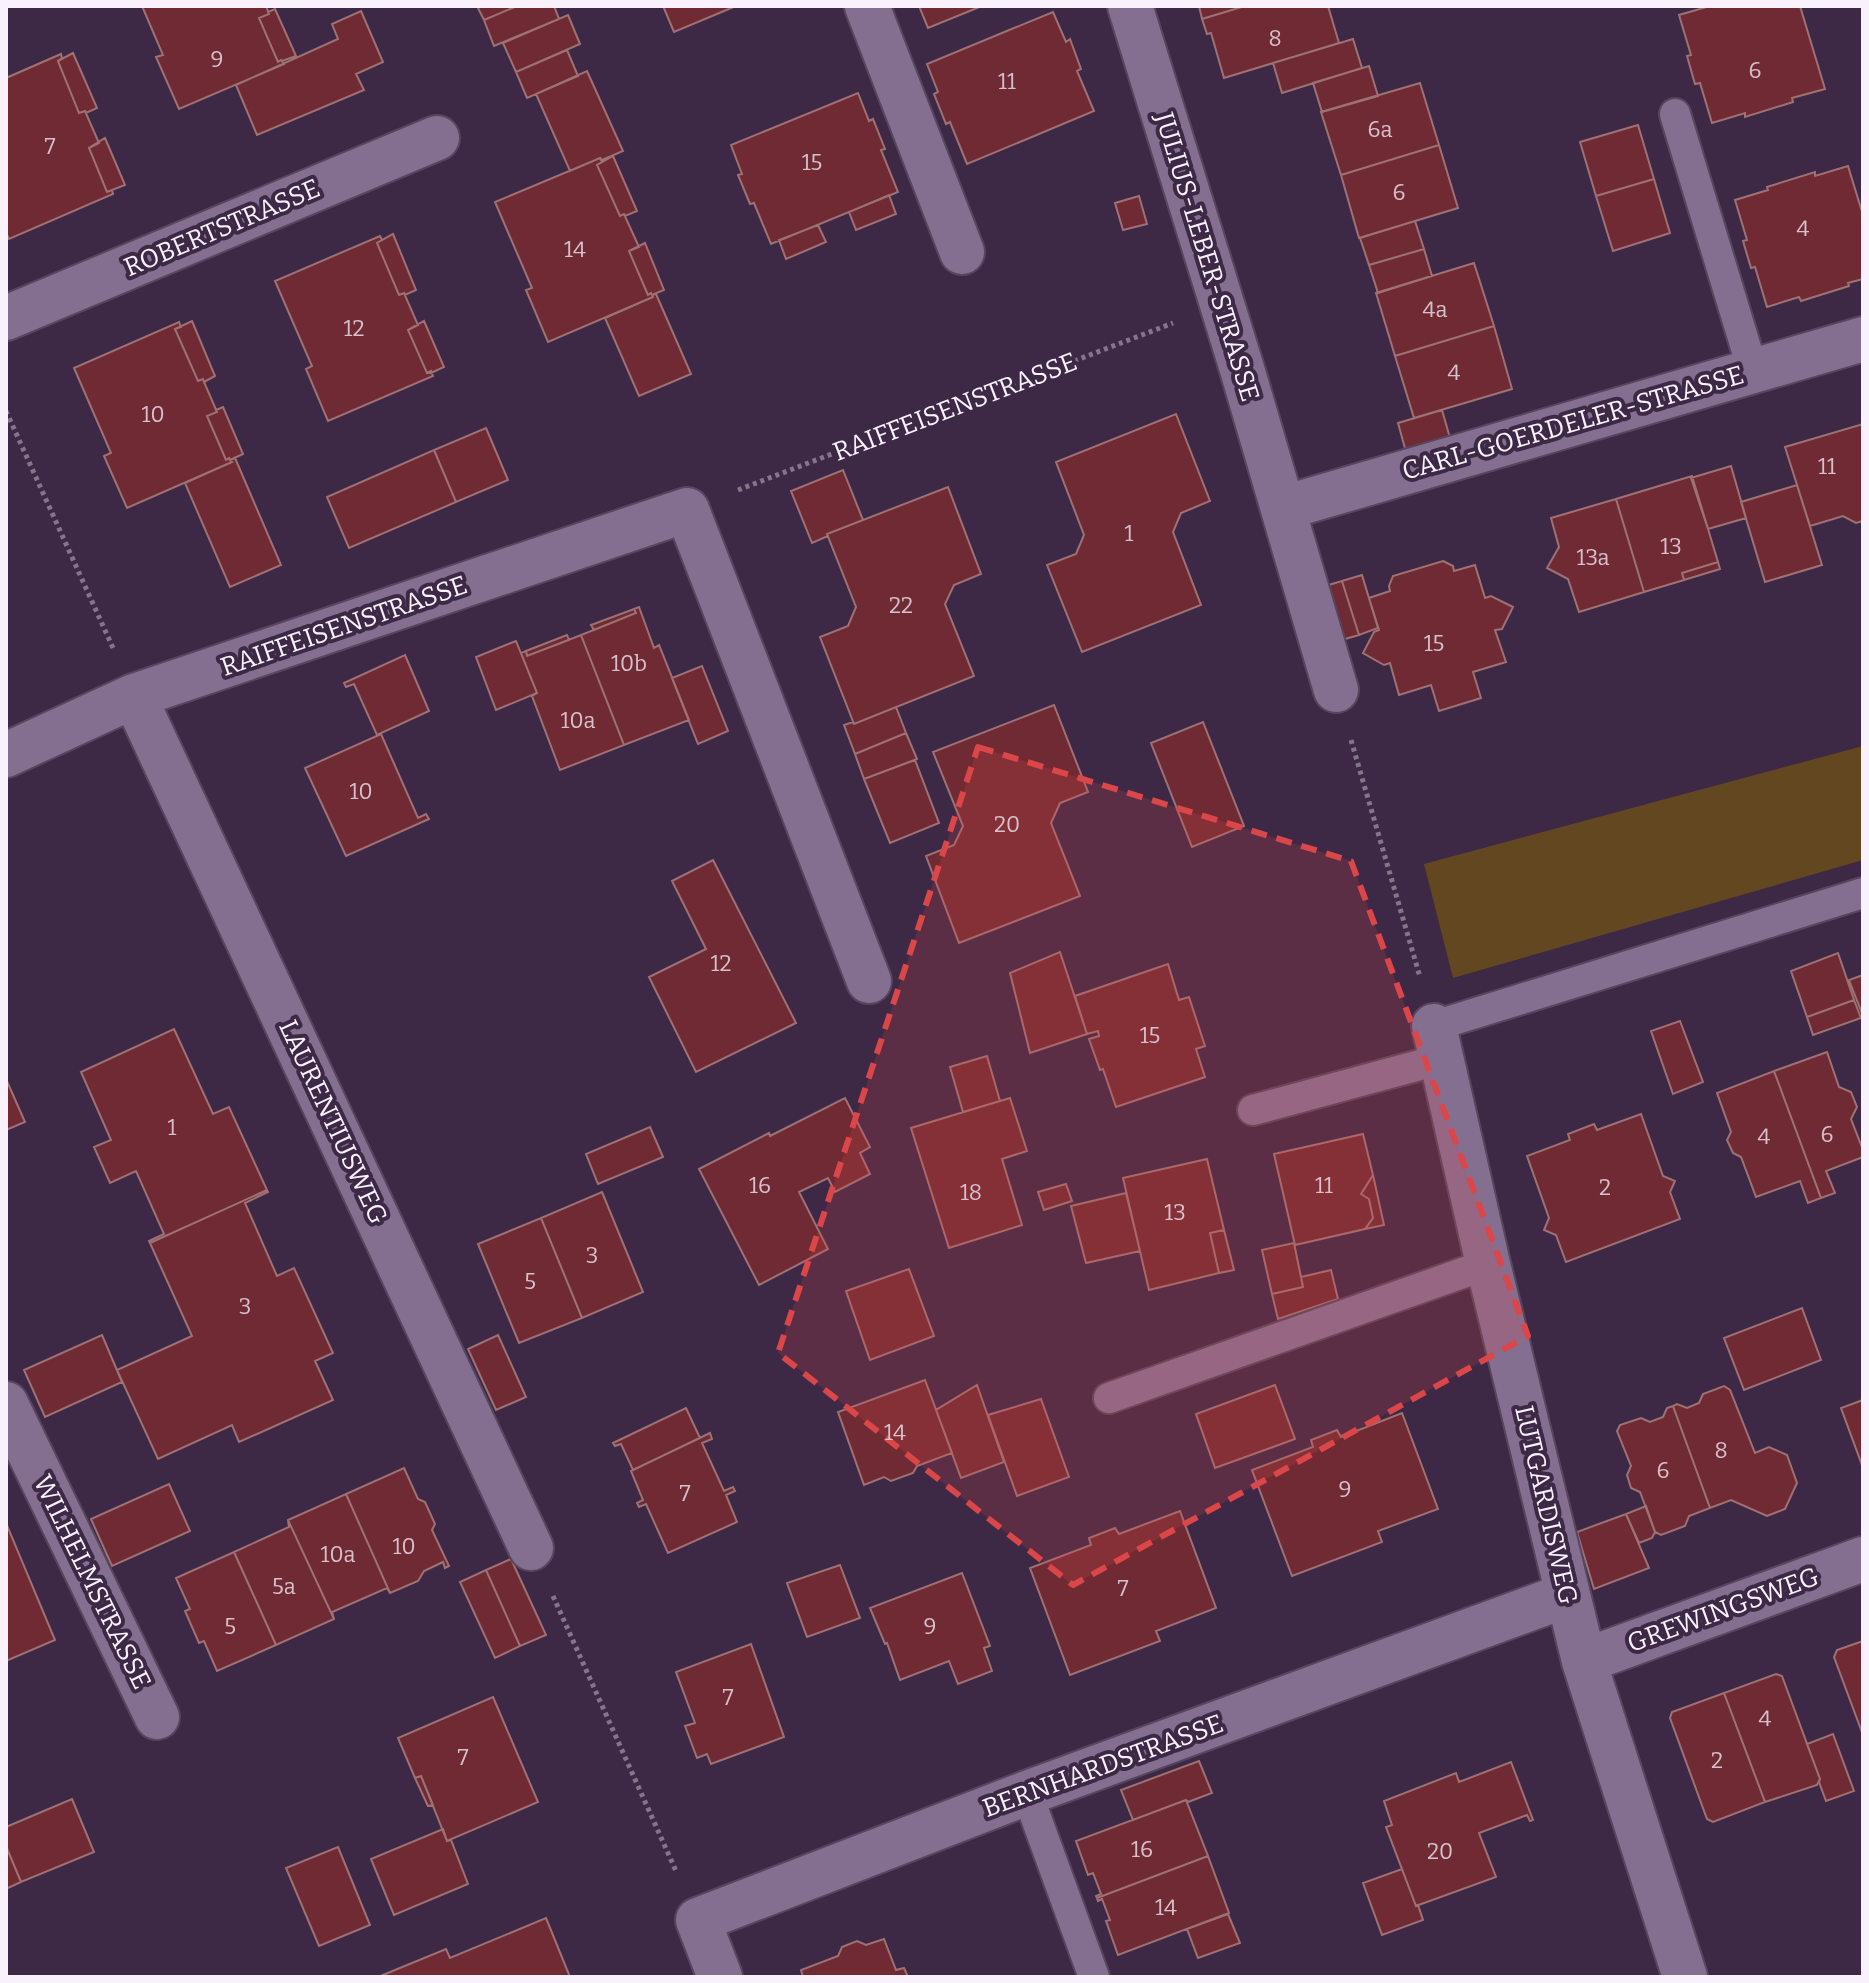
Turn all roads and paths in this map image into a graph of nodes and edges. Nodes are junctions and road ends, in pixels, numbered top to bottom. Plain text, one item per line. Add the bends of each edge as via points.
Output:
1 (867, 6) edge
2 (1130, 6) edge
3 (1675, 114) dead end
4 (437, 138) dead end
5 (962, 252) dead end
6 (1222, 303) junction
7 (6, 318) edge
8 (1863, 339) edge
9 (1753, 371) junction
10 (6, 411) edge
11 (1283, 508) junction
12 (687, 510) junction
13 (1336, 690) joint
14 (134, 696) junction
15 (6, 755) edge
16 (1863, 893) edge
17 (869, 981) dead end
18 (1438, 1043) junction
19 (1253, 1110) dead end
20 (1488, 1264) junction
21 (1109, 1398) dead end
22 (6, 1404) edge
23 (531, 1548) joint
24 (1863, 1559) edge
25 (1567, 1595) junction
26 (1584, 1661) junction
27 (157, 1717) dead end
28 (1027, 1793) junction
29 (698, 1920) junction
30 (720, 1977) edge
31 (1094, 1977) edge
32 (1685, 1977) edge

1 - 5 street
2 - 6 street, JULIUS-LEBER-STRASSE
3 - 9 lane
4 - 7 street, ROBERTSTRASSE
6 - 11 street, JULIUS-LEBER-STRASSE
6 - 12 path, RAIFFEISENSTRASSE
8 - 9 street, CARL-GOERDELER-STRASSE
9 - 11 street, CARL-GOERDELER-STRASSE
10 - 14 path
11 - 13 street, JULIUS-LEBER-STRASSE
12 - 14 street, RAIFFEISENSTRASSE
12 - 17 street
13 - 18 path
14 - 15 street, RAIFFEISENSTRASSE
14 - 23 street, LAURENTIUSWEG
16 - 18 lane
18 - 19 lane
18 - 20 street, LUTGARDISWEG
20 - 21 lane
20 - 25 street, LUTGARDISWEG
22 - 27 street, WILHELMSTRASSE
23 - 29 path
24 - 26 street, GREWINGSWEG
25 - 26 street, LUTGARDISWEG
25 - 28 street, BERNHARDSTRASSE
26 - 32 street, LUTGARDISWEG
28 - 29 street, BERNHARDSTRASSE
28 - 31 lane
29 - 30 street

